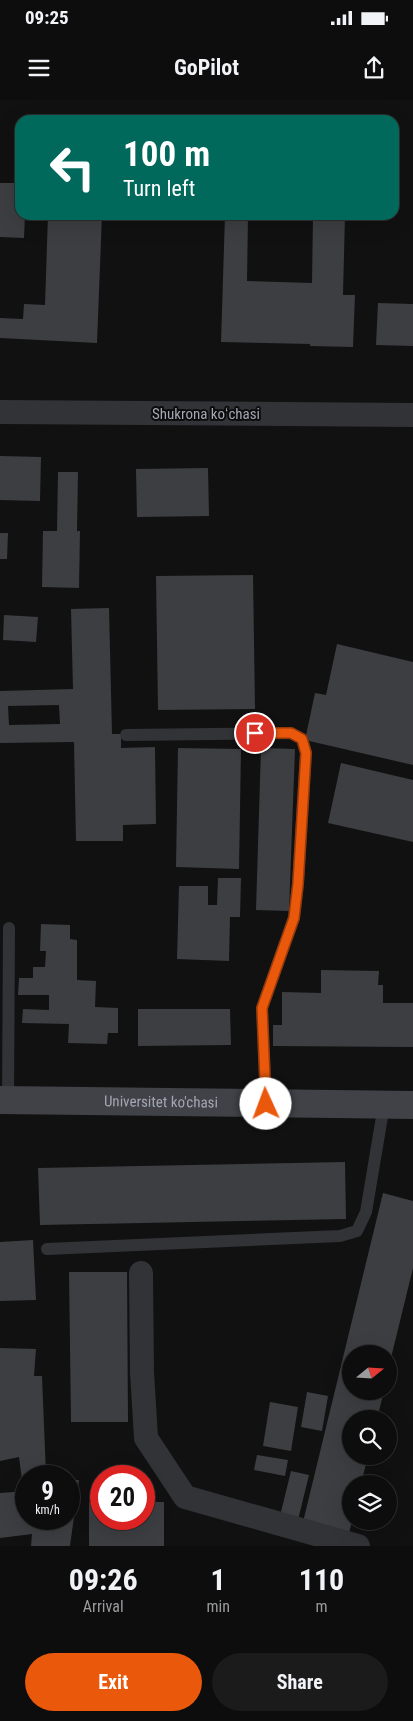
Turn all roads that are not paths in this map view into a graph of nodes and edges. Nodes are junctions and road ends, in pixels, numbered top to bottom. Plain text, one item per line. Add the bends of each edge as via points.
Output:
1 (0, 412) edge
2 (413, 415) edge
3 (126, 735) dead end
4 (9, 928) dead end
5 (4, 1100) edge
6 (266, 1104) junction
7 (384, 1105) junction
8 (413, 1105) edge
9 (47, 1248) dead end
10 (141, 1273) dead end
11 (358, 1546) edge

1 - 2 street, Shukrona koʻchasi
3 - 6 lane via 291,733 302,739 306,753 294,918 262,1008
4 - 5 lane
5 - 6 main road, Universitet ko'chasi
6 - 7 main road, Universitet ko'chasi
7 - 8 main road, Universitet ko'chasi
7 - 9 lane via 366,1212 357,1231 340,1236
10 - 11 street via 146,1438 185,1497

